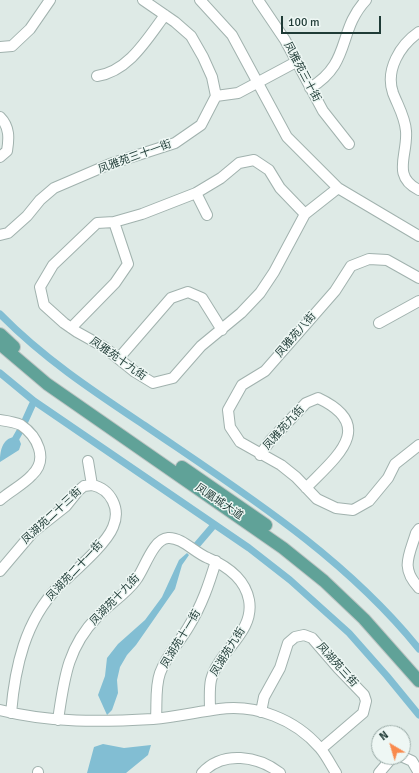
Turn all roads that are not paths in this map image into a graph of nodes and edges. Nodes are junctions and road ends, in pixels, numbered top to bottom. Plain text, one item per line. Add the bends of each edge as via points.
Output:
1 (50, 0) edge
2 (143, 0) edge
3 (200, 0) edge
4 (258, 0) edge
5 (366, 0) edge
6 (166, 15) junction
7 (419, 32) edge
8 (0, 48) edge
9 (296, 62) junction
10 (97, 76) dead end
11 (258, 83) junction
12 (310, 88) junction
13 (216, 96) junction
14 (0, 117) edge
15 (348, 144) dead end
16 (0, 157) edge
17 (338, 188) junction
18 (419, 190) edge
19 (196, 193) junction
20 (304, 214) junction
21 (207, 215) dead end
22 (114, 222) junction
23 (0, 235) edge
24 (419, 236) edge
25 (419, 278) edge
26 (419, 301) edge
27 (380, 323) dead end
28 (71, 328) junction
29 (222, 330) junction
30 (0, 334) edge
31 (0, 344) edge
32 (119, 358) junction
33 (0, 420) edge
34 (419, 445) edge
35 (260, 455) junction
36 (88, 461) dead end
37 (92, 485) junction
38 (306, 488) junction
39 (0, 500) edge
40 (419, 529) edge
41 (216, 561) junction
42 (0, 571) edge
43 (419, 588) edge
44 (419, 669) edge
45 (419, 681) edge
46 (0, 710) edge
47 (210, 710) junction
48 (261, 712) junction
49 (11, 713) junction
50 (156, 718) junction
51 (58, 720) junction
52 (321, 749) junction
53 (411, 761) edge
54 (386, 765) edge
55 (202, 773) edge
56 (280, 773) edge
57 (336, 773) edge
58 (379, 773) edge
59 (419, 773) edge

1 - 8 street via 30,29 12,46
2 - 6 street
3 - 11 street via 232,35
4 - 9 street, 凤雅苑三十街
5 - 12 street via 351,21 337,64 325,78
6 - 10 street via 133,57 107,74
6 - 13 street via 191,36 212,77
7 - 18 street via 398,54 391,82 406,130 403,176 408,184
9 - 11 street
9 - 12 street, 凤雅苑三十街
11 - 13 street via 238,93
11 - 17 street via 287,137
12 - 15 street, 凤雅苑三十街 via 322,111
13 - 23 street, 凤雅苑三十一街 via 201,125 175,143 110,164 54,188 8,233
14 - 16 street via 9,135 7,151
17 - 20 street
17 - 24 street
19 - 20 street, 凤雅苑十九街 via 221,178 239,163 254,160 269,170 280,188
19 - 21 street
19 - 22 street, 凤雅苑十九街
20 - 29 street, 凤雅苑十九街 via 274,272 260,293
22 - 28 street via 128,264 115,283
22 - 28 street, 凤雅苑十九街 via 97,223 53,265 40,287 44,305
25 - 35 street, 凤雅苑八街 via 386,260 369,259 351,266 335,292 265,371 242,385 228,410 230,427 240,442
26 - 27 street
28 - 32 street, 凤雅苑十九街
29 - 32 street, 凤雅苑十九街 via 201,346 173,378 153,383
29 - 32 street via 202,298 188,292 171,298
30 - 44 main road, 凤凰城大道 via 35,366 247,511 311,560 372,616
31 - 45 main road, 凤凰城大道 via 47,384 283,548 324,581 364,619
33 - 39 street via 20,424 31,433 40,450 38,467 33,475
34 - 38 street, 凤雅苑九街 via 395,464 388,478 369,501 353,510 336,508 317,499
35 - 38 street, 凤雅苑九街 via 281,465
35 - 38 street, 凤雅苑九街 via 306,403 318,398 332,405 345,418 348,432 344,448
36 - 37 street, 凤湖苑二十三街
37 - 42 street, 凤湖苑二十三街 via 84,486 66,506 34,532
37 - 49 street, 凤湖苑二十一街 via 100,486 111,497 116,518 113,528 45,601 37,615 18,662
40 - 43 street via 406,566 410,579
41 - 47 street, 凤湖苑九街 via 240,580 246,590 249,612 246,623 211,680
41 - 50 street, 凤湖苑十一街 via 204,598 188,628 173,647 160,674
41 - 51 street, 凤湖苑十九街 via 198,554 176,539 160,540 135,582 95,619 76,646 64,676
46 - 49 street
47 - 48 street via 236,708
47 - 50 street
48 - 52 street via 294,726
48 - 52 street, 凤湖苑三街 via 264,697 280,668 288,643 295,637 304,635 312,638 360,690 366,701 363,713
49 - 51 street
50 - 51 street via 103,722
52 - 57 street
53 - 59 street
54 - 58 street
55 - 56 street via 228,759 242,758 268,765

